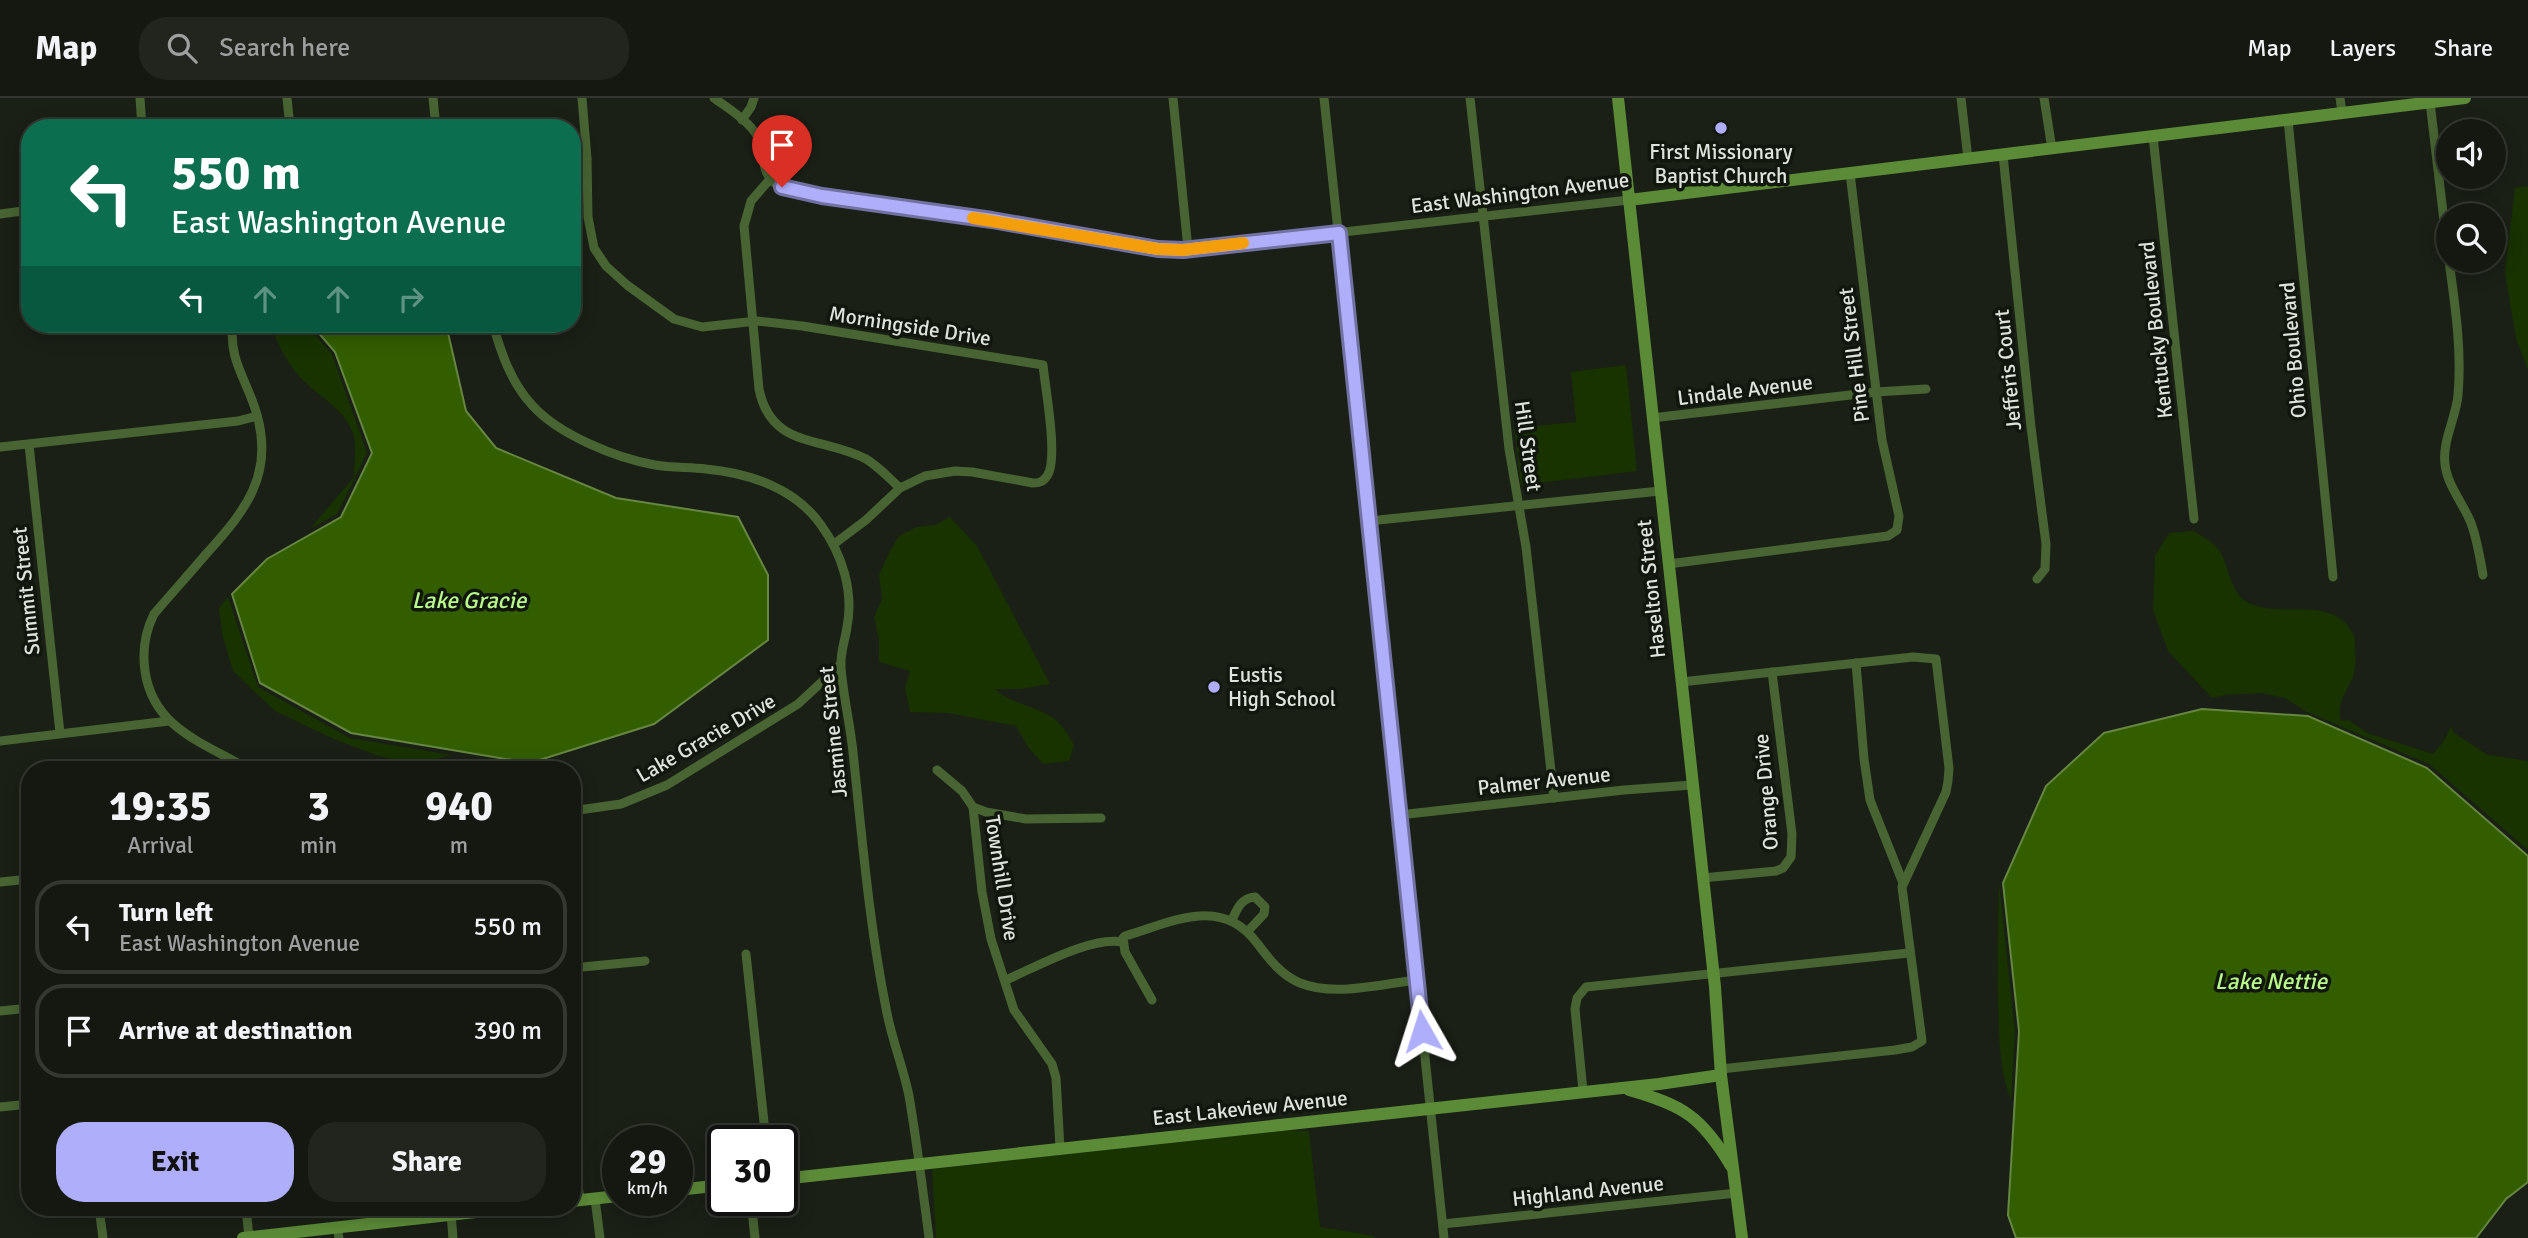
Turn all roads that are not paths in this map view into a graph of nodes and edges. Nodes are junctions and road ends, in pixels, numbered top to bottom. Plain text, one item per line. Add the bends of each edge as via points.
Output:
1 (140, 98) edge
2 (287, 98) edge
3 (433, 98) edge
4 (582, 98) edge
5 (714, 98) edge
6 (754, 98) edge
7 (1173, 98) edge
8 (1324, 98) edge
9 (1470, 98) edge
10 (1618, 98) edge
11 (1961, 98) edge
12 (2044, 98) edge
13 (2340, 98) edge
14 (2465, 98) edge
15 (2430, 102) junction
16 (2343, 113) junction
17 (141, 119) edge
18 (289, 119) edge
19 (435, 119) edge
20 (742, 120) junction
21 (2288, 120) junction
22 (2152, 136) junction
23 (2052, 149) junction
24 (2003, 155) junction
25 (581, 159) edge
26 (587, 159) junction
27 (1968, 159) junction
28 (1850, 173) junction
29 (771, 178) junction
30 (1629, 201) junction
31 (2442, 203) edge
32 (21, 211) edge
33 (0, 214) edge
34 (1484, 218) junction
35 (1339, 233) junction
36 (1188, 249) junction
37 (2451, 273) edge
38 (753, 321) junction
39 (233, 333) edge
40 (496, 333) edge
41 (1926, 389) dead end
42 (1876, 393) junction
43 (257, 416) junction
44 (1652, 418) junction
45 (29, 445) junction
46 (0, 447) edge
47 (900, 488) junction
48 (1660, 491) junction
49 (1519, 504) junction
50 (2194, 519) dead end
51 (1369, 521) junction
52 (834, 544) junction
53 (1668, 564) junction
54 (2483, 575) dead end
55 (2333, 577) dead end
56 (2037, 579) dead end
57 (1856, 663) junction
58 (841, 664) junction
59 (1772, 672) junction
60 (1681, 682) junction
61 (169, 721) junction
62 (60, 733) junction
63 (0, 741) edge
64 (235, 761) edge
65 (937, 770) dead end
66 (1692, 785) junction
67 (1554, 798) junction
68 (973, 807) junction
69 (581, 810) edge
70 (1399, 815) junction
71 (1101, 818) dead end
72 (1702, 878) junction
73 (21, 880) edge
74 (0, 882) edge
75 (1903, 883) junction
76 (1232, 920) junction
77 (1248, 931) junction
78 (1122, 942) junction
79 (1909, 953) junction
80 (746, 954) dead end
81 (645, 961) dead end
82 (581, 967) edge
83 (1714, 974) junction
84 (1006, 980) junction
85 (1417, 980) junction
86 (1152, 1000) dead end
87 (21, 1009) edge
88 (0, 1011) edge
89 (1721, 1072) junction
90 (1622, 1088) junction
91 (1583, 1091) junction
92 (21, 1105) edge
93 (0, 1107) edge
94 (1430, 1108) junction
95 (764, 1125) edge
96 (1060, 1148) junction
97 (920, 1164) junction
98 (1734, 1172) junction
99 (798, 1177) edge
100 (1737, 1194) junction
101 (602, 1198) edge
102 (596, 1199) junction
103 (581, 1200) edge
104 (100, 1216) edge
105 (247, 1216) edge
106 (426, 1216) edge
107 (448, 1216) edge
108 (753, 1216) edge
109 (1443, 1224) junction
110 (338, 1233) edge
111 (251, 1237) edge
112 (103, 1238) edge
113 (453, 1238) edge
114 (600, 1238) edge
115 (755, 1238) edge
116 (929, 1238) edge
117 (1444, 1238) edge
118 (1742, 1238) edge

1 - 17 street
2 - 18 street
3 - 19 street
4 - 26 street
5 - 20 street
6 - 20 street
7 - 36 street
8 - 35 street
9 - 34 street, Hill Street
10 - 30 street, Haselton Street
11 - 27 street
12 - 23 street
13 - 16 street
14 - 15 street, East Washington Avenue
15 - 16 street, East Washington Avenue
15 - 31 street
16 - 21 street, East Washington Avenue
20 - 29 street via 759,140
21 - 22 street, East Washington Avenue
21 - 55 street, Ohio Boulevard
22 - 23 street, East Washington Avenue
22 - 50 street, Kentucky Boulevard
23 - 24 street, East Washington Avenue
24 - 27 street, East Washington Avenue
24 - 56 street, Jefferis Court via 2046,544 2045,569
25 - 26 street
26 - 38 street via 590,237 606,266 660,310 685,323 712,327
27 - 28 street, East Washington Avenue
28 - 30 street, East Washington Avenue
28 - 42 street, Pine Hill Street
29 - 36 street, East Washington Avenue via 782,187 822,196 1158,249
29 - 38 street via 751,201 744,226
30 - 34 street, East Washington Avenue
30 - 44 street, Haselton Street
32 - 33 street
34 - 35 street, East Washington Avenue
34 - 49 street, Hill Street
35 - 36 street, East Washington Avenue
35 - 51 street
37 - 54 street via 2459,370 2458,397 2444,448 2445,466 2470,522
38 - 47 street via 759,389 772,422 866,459
38 - 47 street, Morningside Drive via 1042,365 1052,452 1045,480 1033,483 955,471 925,476
39 - 43 street via 232,352
40 - 52 street via 510,374 531,404 556,424 630,459 708,469 770,485 810,512
41 - 42 street, Lindale Avenue
42 - 44 street, Lindale Avenue
42 - 53 street, Pine Hill Street via 1899,516 1897,530 1888,536 1851,542
43 - 45 street
43 - 61 street via 262,456 251,497 149,624 143,652 147,686
44 - 48 street, Haselton Street
45 - 46 street
45 - 62 street, Summit Street
47 - 52 street
48 - 49 street
48 - 53 street, Haselton Street
49 - 51 street
49 - 67 street, Hill Street
51 - 70 street
52 - 58 street, Jasmine Street via 848,590
53 - 60 street, Haselton Street
57 - 59 street
57 - 75 street via 1870,800
57 - 75 street via 1913,657 1938,662 1948,781
58 - 69 street, Lake Gracie Drive via 799,704 667,785 621,804
58 - 97 street, Jasmine Street via 876,953
59 - 60 street
59 - 72 street, Orange Drive via 1791,857 1776,872
60 - 66 street, Haselton Street
61 - 62 street
61 - 64 street
62 - 63 street
65 - 68 street
66 - 67 street, Palmer Avenue
66 - 72 street, Haselton Street
67 - 70 street, Palmer Avenue
68 - 71 street via 1026,819
68 - 84 street, Townhill Drive via 982,892 991,939
70 - 85 street
72 - 83 street, Haselton Street
73 - 74 street
75 - 79 street
76 - 77 street
76 - 77 street via 1245,900 1260,900 1264,914
76 - 78 street via 1191,916 1125,936
77 - 85 street via 1280,971 1311,987 1340,989
78 - 84 street via 1105,940 1085,946
78 - 86 street
79 - 83 street
79 - 89 street, East Lakeview Avenue via 1922,1041 1895,1050
80 - 95 street
81 - 82 street
83 - 89 street, Haselton Street
83 - 91 street via 1592,986 1580,992 1575,1029
84 - 96 street, Townhill Drive via 1014,1010 1052,1064
85 - 94 street
87 - 88 street
89 - 90 street, East Lakeview Avenue
89 - 98 street, Haselton Street
90 - 91 street, East Lakeview Avenue
90 - 98 street via 1662,1099 1686,1112 1710,1134
91 - 94 street, East Lakeview Avenue
92 - 93 street
94 - 96 street, East Lakeview Avenue
94 - 109 street
96 - 97 street, East Lakeview Avenue
97 - 99 street, East Lakeview Avenue
97 - 116 street, Jasmine Street
98 - 100 street, Haselton Street
100 - 109 street, Highland Avenue
100 - 118 street, Haselton Street
101 - 102 street
102 - 103 street
102 - 114 street
104 - 112 street
105 - 111 street
106 - 110 street
107 - 113 street
108 - 115 street
109 - 117 street
110 - 111 street

